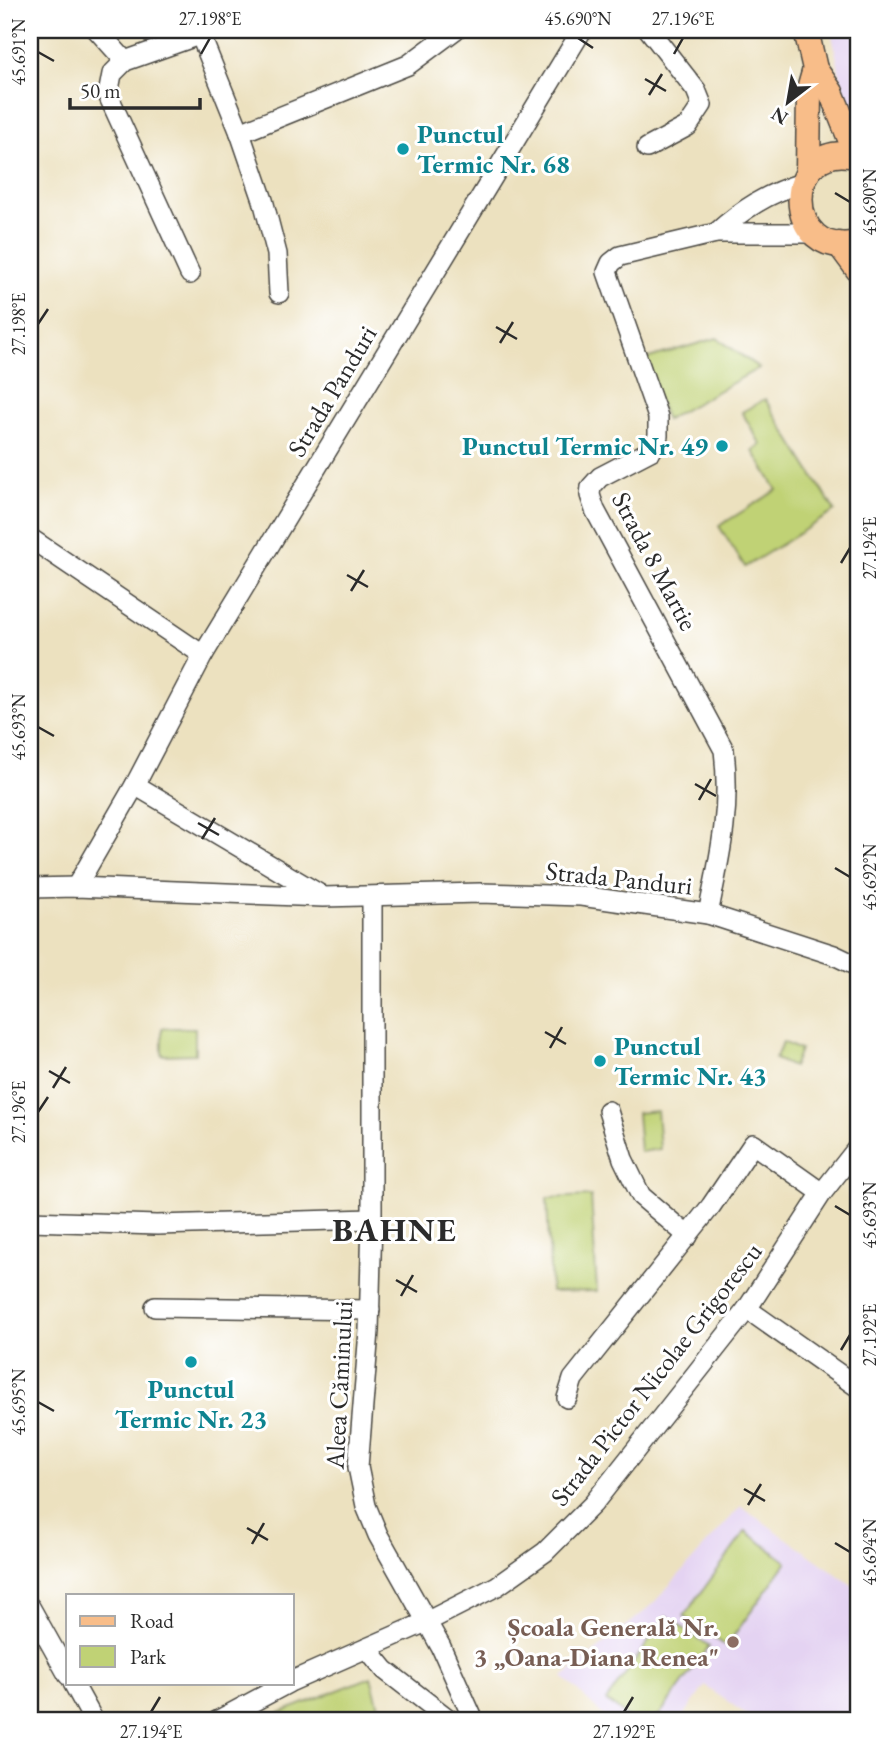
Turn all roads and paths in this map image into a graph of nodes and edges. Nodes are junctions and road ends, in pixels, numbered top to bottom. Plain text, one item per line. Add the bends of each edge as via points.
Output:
1 (97, 30) edge
2 (455, 30) edge
3 (582, 30) edge
4 (649, 30) edge
5 (806, 30) edge
6 (206, 32) edge
7 (125, 61) junction
8 (816, 69) junction
9 (240, 133) junction
10 (647, 148) dead end
11 (858, 156) edge
12 (805, 177) junction
13 (716, 233) junction
14 (814, 233) junction
15 (849, 243) edge
16 (859, 271) edge
17 (190, 274) dead end
18 (279, 293) dead end
19 (30, 538) edge
20 (203, 654) junction
21 (135, 785) junction
22 (76, 887) junction
23 (30, 888) edge
24 (323, 897) junction
25 (372, 897) junction
26 (708, 914) junction
27 (859, 967) edge
28 (608, 1111) dead end
29 (859, 1146) edge
30 (822, 1193) junction
31 (372, 1219) junction
32 (30, 1220) edge
33 (688, 1236) junction
34 (155, 1307) dead end
35 (747, 1309) junction
36 (370, 1310) junction
37 (859, 1388) edge
38 (568, 1398) dead end
39 (30, 1607) edge
40 (426, 1622) junction
41 (367, 1648) junction
42 (66, 1671) edge
43 (294, 1680) edge
44 (74, 1684) edge
45 (286, 1684) edge
46 (94, 1721) edge
47 (217, 1721) edge
48 (451, 1721) edge
49 (474, 1721) edge

1 - 7 street
2 - 9 street via 408,65
3 - 20 street, Strada Panduri
4 - 10 street via 696,90 702,105 688,126
5 - 8 main road
6 - 7 street
6 - 9 street
7 - 17 street via 112,74 108,95
8 - 11 main road via 831,92
8 - 12 main road via 809,90
9 - 18 street via 277,254
11 - 12 main road via 823,159
12 - 13 street via 741,211
12 - 14 main road via 799,197 801,213
13 - 14 street
13 - 26 street, Strada 8 Martie via 620,256 611,263 607,272 610,285 658,417 658,436 652,450 600,477 590,495 724,750 726,824
14 - 15 main road via 822,239
15 - 16 main road
19 - 20 street
20 - 21 street, Strada Panduri
21 - 22 street, Strada Panduri
21 - 24 street
22 - 23 street, Strada Panduri
22 - 24 street, Strada Panduri
24 - 25 street, Strada Panduri
25 - 26 street, Strada Panduri via 581,895
25 - 31 street, Aleea Căminului
26 - 27 street, Strada Panduri
28 - 33 street via 641,1196
29 - 30 street, Strada Pictor Nicolae Grigorescu
30 - 33 street via 753,1144
30 - 35 street, Strada Pictor Nicolae Grigorescu
31 - 32 street via 157,1225
31 - 36 street, Aleea Căminului
33 - 38 street via 573,1379
34 - 36 street
35 - 37 street
35 - 40 street, Strada Pictor Nicolae Grigorescu via 593,1504 545,1552 497,1586
36 - 40 street, Aleea Căminului via 358,1467 378,1535
39 - 42 street
40 - 41 street, Strada Pictor Nicolae Grigorescu
40 - 49 street, Aleea Căminului
41 - 43 street, Strada Pictor Nicolae Grigorescu
41 - 48 street via 385,1670
44 - 46 street
45 - 47 street, Strada Pictor Nicolae Grigorescu

